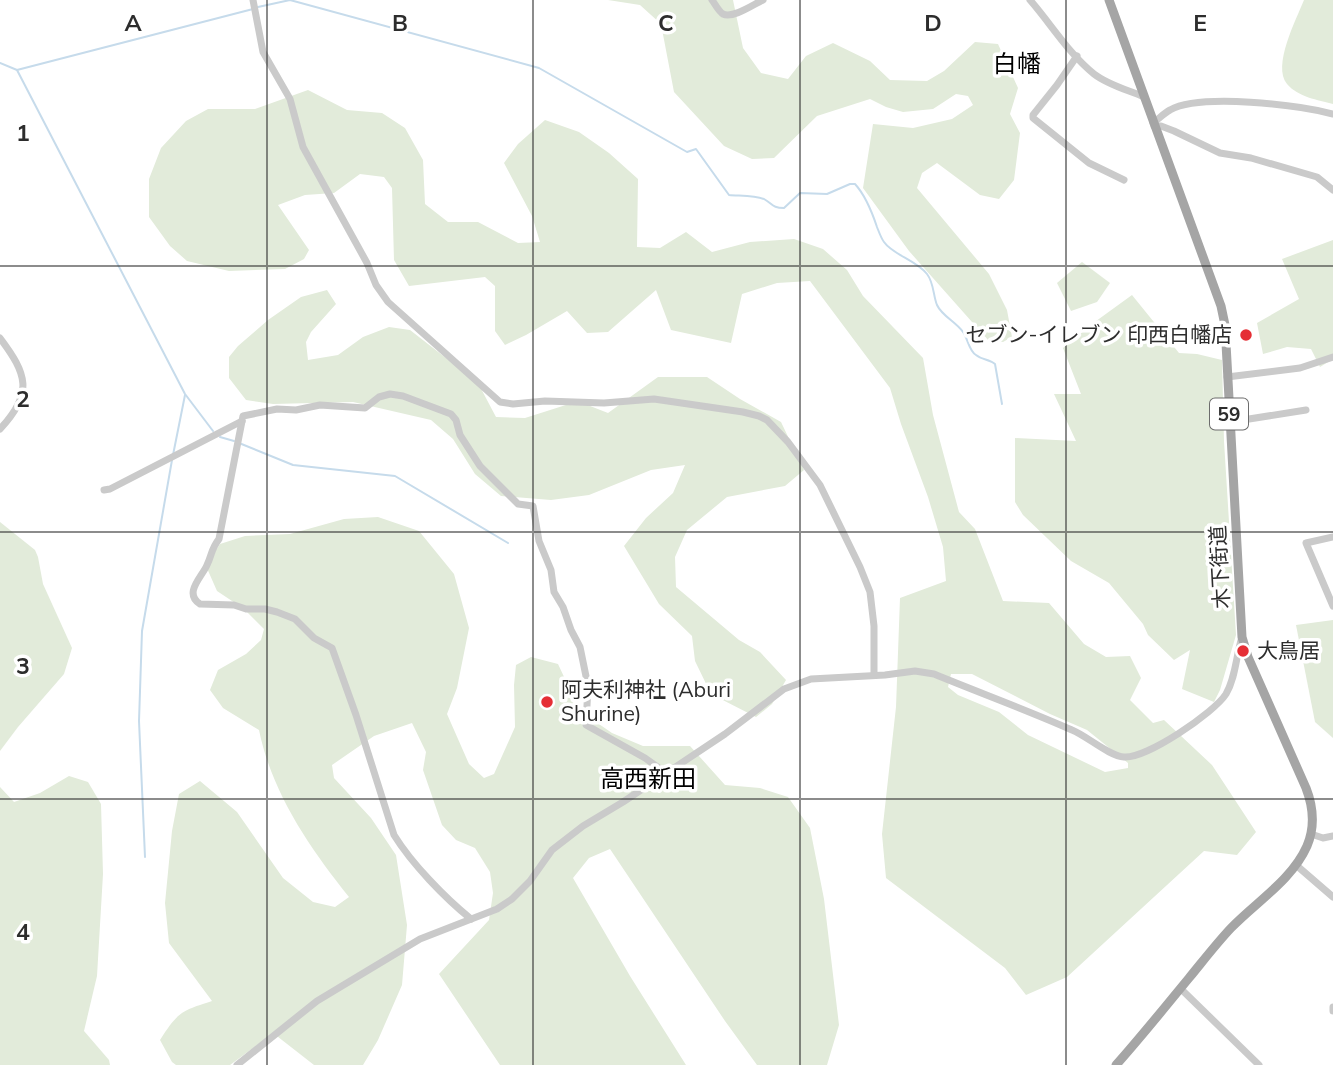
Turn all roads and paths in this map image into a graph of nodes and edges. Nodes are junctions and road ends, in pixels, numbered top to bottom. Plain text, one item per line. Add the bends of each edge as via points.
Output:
1 (253, 0) edge
2 (712, 0) edge
3 (763, 0) edge
4 (1030, 0) edge
5 (1109, 0) edge
6 (1077, 56) junction
7 (1144, 97) junction
8 (1333, 114) edge
9 (1154, 125) junction
10 (1124, 180) dead end
11 (1333, 190) edge
12 (0, 338) edge
13 (1333, 357) edge
14 (1227, 377) junction
15 (1306, 410) dead end
16 (242, 421) junction
17 (1230, 422) junction
18 (0, 429) edge
19 (104, 490) dead end
20 (1333, 537) edge
21 (1333, 606) edge
22 (1242, 637) junction
23 (874, 675) junction
24 (666, 773) junction
25 (1311, 834) junction
26 (1333, 836) edge
27 (1296, 865) junction
28 (1332, 893) edge
29 (471, 919) junction
30 (1181, 989) junction
31 (237, 1065) edge
32 (1116, 1065) edge
33 (1259, 1065) edge

1 - 23 street via 263,51 290,99 303,147 388,302 499,402 654,399 767,420 820,485 860,567 870,592
2 - 3 street via 728,15
4 - 6 street
5 - 7 main road, 木下街道 / 59
6 - 7 street via 1105,81
6 - 10 street via 1033,118 1088,163
7 - 9 main road, 木下街道 / 59
8 - 9 street via 1268,103 1199,103 1169,110
9 - 11 street via 1220,153 1317,177
9 - 14 main road, 木下街道 / 59 via 1221,306
12 - 18 street via 19,365 23,381 13,414
13 - 14 street via 1300,368
14 - 17 main road, 木下街道 / 59
15 - 17 street
16 - 19 street
16 - 24 street via 243,416 277,409 320,405 365,408 390,394 451,414 480,466 518,505 533,506 554,592 580,647 588,686 586,725
16 - 29 street via 219,539 193,596 200,604 277,612 332,648 394,835 430,880
17 - 22 main road, 木下街道 / 59
20 - 21 street via 1306,543
22 - 23 street via 1226,693 1211,710 1166,741 1125,757 1074,731 934,674
22 - 25 main road, 木下街道 / 59 via 1309,797
23 - 24 street via 811,679 784,689
24 - 29 street via 552,850 512,899
25 - 26 street
25 - 27 main road, 木下街道 / 59
27 - 28 street
27 - 30 main road, 木下街道 / 59 via 1230,929
29 - 31 street via 420,939 317,1001
30 - 32 main road, 木下街道 / 59
30 - 33 street

